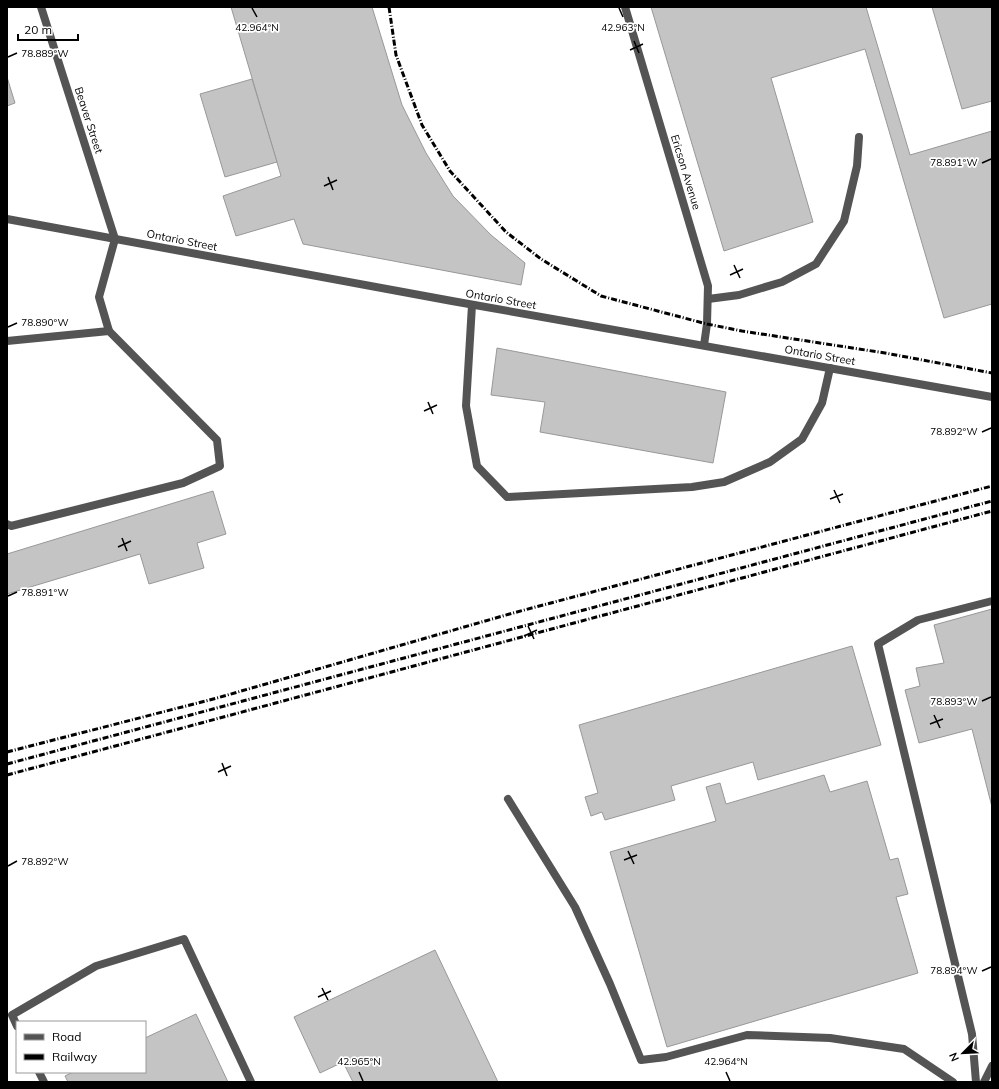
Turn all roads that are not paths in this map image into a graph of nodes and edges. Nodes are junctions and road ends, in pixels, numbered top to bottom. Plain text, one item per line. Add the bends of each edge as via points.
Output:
1 (41, 7) edge
2 (625, 7) edge
3 (860, 137) dead end
4 (7, 219) edge
5 (115, 239) junction
6 (708, 299) junction
7 (472, 305) junction
8 (108, 331) junction
9 (7, 341) edge
10 (704, 345) junction
11 (830, 368) junction
12 (992, 396) edge
13 (7, 524) edge
14 (992, 601) edge
15 (508, 799) dead end
16 (16, 1024) edge
17 (992, 1066) edge
18 (40, 1073) edge
19 (44, 1082) edge
20 (251, 1082) edge
21 (954, 1082) edge
22 (976, 1082) edge
23 (984, 1082) edge

1 - 5 street, Beaver Street
2 - 6 street, Ericson Avenue via 708,286
3 - 6 street via 857,166 844,221 816,264 782,282 739,295
4 - 5 street, Ontario Street
5 - 7 street, Ontario Street
5 - 8 street via 98,296
6 - 10 street, Ericson Avenue
7 - 10 street, Ontario Street
7 - 11 street via 466,406 477,466 507,498 692,487 724,482 770,462 802,439 822,403
8 - 9 street
8 - 13 street via 217,440 220,466 183,483 11,526
10 - 11 street, Ontario Street
11 - 12 street, Ontario Street
14 - 22 street via 918,620 878,644 972,1034
15 - 21 street via 575,907 641,1060 666,1057 747,1035 830,1038 904,1049
16 - 20 street via 12,1015 96,966 184,939
17 - 23 street
18 - 19 street

